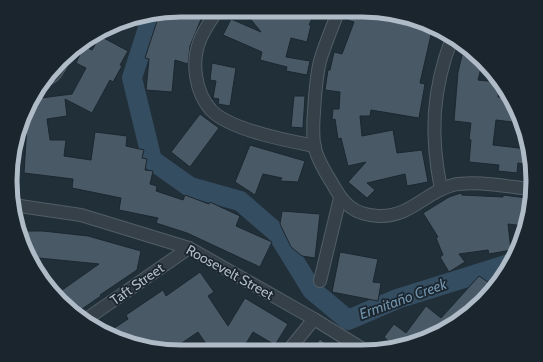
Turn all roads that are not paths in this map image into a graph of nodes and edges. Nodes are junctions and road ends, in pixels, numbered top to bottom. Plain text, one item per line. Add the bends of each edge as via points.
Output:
1 (213, 17) edge
2 (336, 17) edge
3 (450, 43) edge
4 (314, 146) junction
5 (441, 189) junction
6 (526, 189) edge
7 (340, 198) junction
8 (19, 206) edge
9 (189, 248) junction
10 (320, 281) dead end
11 (90, 317) edge
12 (314, 319) junction
13 (293, 345) edge
14 (356, 345) edge

1 - 4 street via 196,52 196,81 211,110 243,128
2 - 4 street via 320,62 315,94
3 - 5 street via 438,84 434,116 436,166
4 - 7 street
5 - 6 street via 466,183
5 - 7 street via 406,211 392,215 366,214 354,210
7 - 10 street
8 - 9 street, Roosevelt Street via 81,215
9 - 11 street, Taft Street
9 - 12 street, Roosevelt Street
12 - 13 street
12 - 14 street, Roosevelt Street

